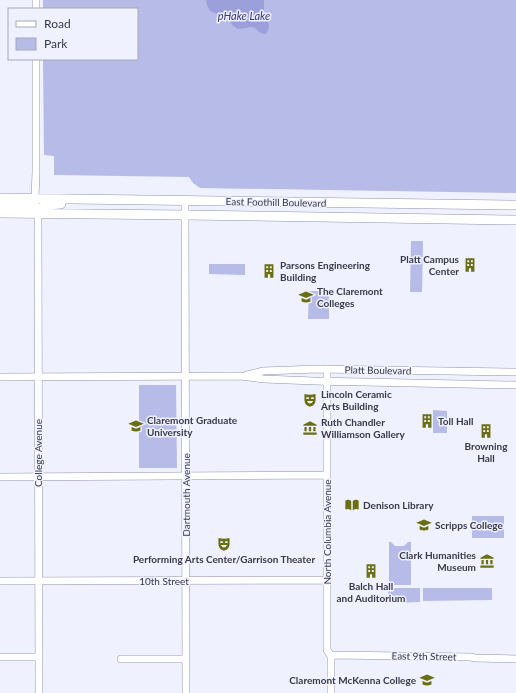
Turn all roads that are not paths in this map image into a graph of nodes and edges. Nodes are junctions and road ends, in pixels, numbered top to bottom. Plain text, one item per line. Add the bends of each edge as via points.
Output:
1 (36, 60) edge
2 (0, 198) edge
3 (35, 198) junction
4 (85, 199) junction
5 (185, 201) junction
6 (516, 205) edge
7 (0, 207) edge
8 (0, 213) edge
9 (38, 213) junction
10 (186, 215) junction
11 (516, 220) edge
12 (327, 369) junction
13 (516, 372) edge
14 (185, 376) junction
15 (240, 376) junction
16 (0, 377) edge
17 (38, 377) junction
18 (327, 382) junction
19 (516, 385) edge
20 (327, 475) junction
21 (38, 476) junction
22 (186, 476) junction
23 (0, 477) edge
24 (327, 580) junction
25 (0, 581) edge
26 (38, 581) junction
27 (186, 581) junction
28 (331, 656) junction
29 (0, 657) edge
30 (39, 657) junction
31 (121, 659) dead end
32 (186, 659) junction
33 (516, 659) edge
34 (39, 693) edge
35 (186, 693) edge
36 (330, 693) edge

1 - 3 street
2 - 3 main road, East Foothill Boulevard
3 - 4 main road, East Foothill Boulevard
3 - 7 main road via 35,203 30,206
4 - 5 main road, East Foothill Boulevard
4 - 9 main road via 71,204 47,205
5 - 6 main road, East Foothill Boulevard
5 - 10 street, Dartmouth Avenue
8 - 9 main road, East Foothill Boulevard
9 - 10 main road, East Foothill Boulevard
9 - 17 street, College Avenue
10 - 11 main road, East Foothill Boulevard
10 - 14 street, Dartmouth Avenue
12 - 13 street, Platt Boulevard
12 - 15 street, Platt Boulevard via 263,371
12 - 18 street, North Columbia Avenue
14 - 15 street, Platt Boulevard
14 - 17 street, Platt Boulevard
14 - 22 street, Dartmouth Avenue
15 - 18 street, Platt Boulevard
16 - 17 street, Platt Boulevard
17 - 21 street, College Avenue
18 - 19 street, Platt Boulevard
18 - 20 street, North Columbia Avenue
20 - 22 street
20 - 24 street, North Columbia Avenue
21 - 22 street
21 - 23 street
21 - 26 street, College Avenue
22 - 27 street, Dartmouth Avenue
24 - 27 street, 10th Street
24 - 28 street, North Columbia Avenue via 327,650
25 - 26 street, 10th Street
26 - 27 street, 10th Street
26 - 30 street, College Avenue
27 - 32 street, Dartmouth Avenue
28 - 33 street, East 9th Street
28 - 36 street, North Columbia Avenue
29 - 30 street
30 - 34 street, College Avenue
31 - 32 street
32 - 35 street, Dartmouth Avenue

